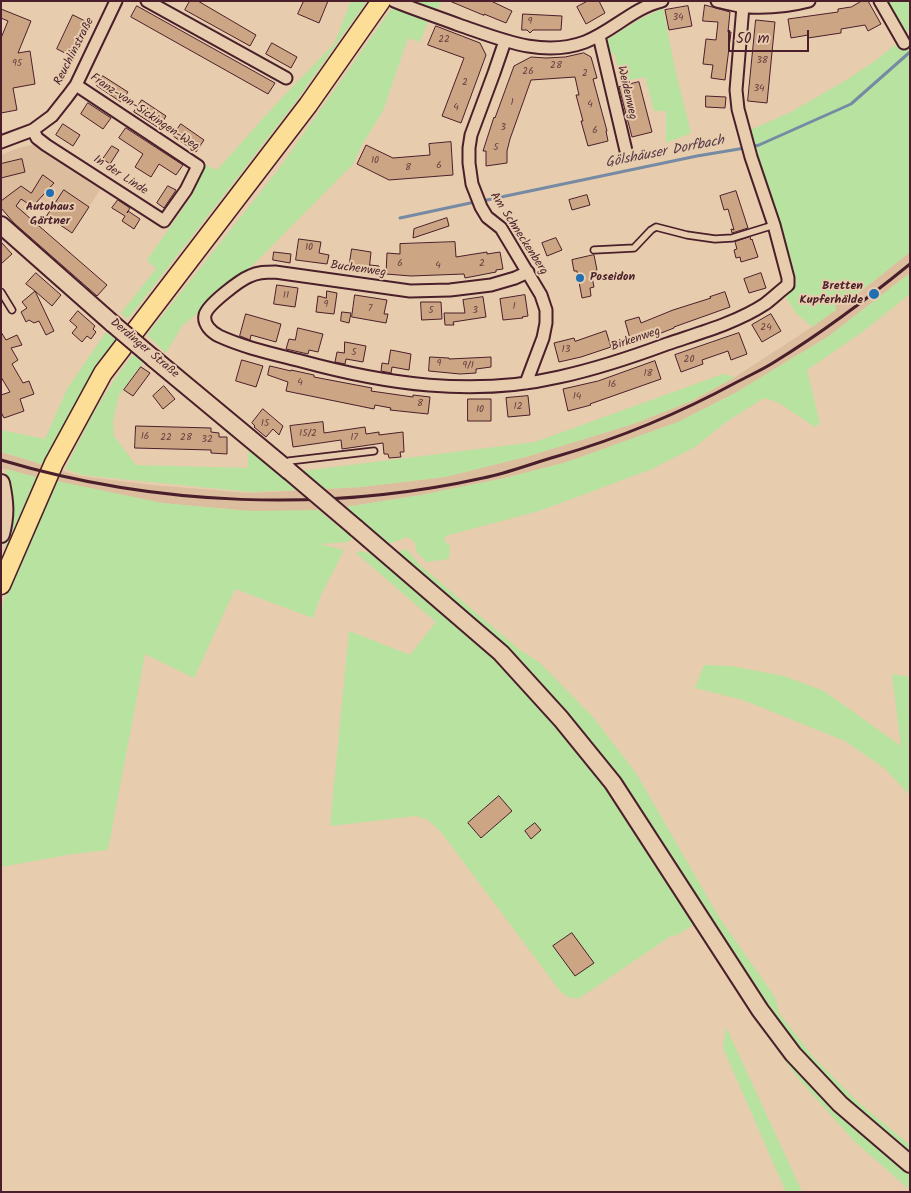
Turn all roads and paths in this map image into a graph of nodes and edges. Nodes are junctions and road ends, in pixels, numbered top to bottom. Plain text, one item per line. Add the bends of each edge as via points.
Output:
1 (116, 1) edge
2 (147, 1) edge
3 (394, 1) edge
4 (644, 1) edge
5 (662, 1) edge
6 (717, 1) edge
7 (809, 1) edge
8 (880, 1) edge
9 (378, 5) edge
10 (743, 6) junction
11 (636, 11) junction
12 (599, 36) junction
13 (505, 41) junction
14 (904, 43) dead end
15 (286, 78) dead end
16 (76, 85) junction
17 (33, 130) junction
18 (1, 142) edge
19 (627, 155) dead end
20 (186, 190) joint
21 (1, 225) edge
22 (774, 225) junction
23 (594, 250) dead end
24 (528, 272) junction
25 (1, 292) edge
26 (12, 310) dead end
27 (205, 323) joint
28 (526, 383) junction
29 (374, 451) dead end
30 (286, 468) junction
31 (2, 489) edge
32 (1, 534) edge
33 (1, 585) edge
34 (910, 1164) edge

1 - 16 street, Reuchlinstraße
2 - 15 street
3 - 13 street
4 - 11 street
5 - 11 street
6 - 10 street
7 - 10 street
8 - 14 street
9 - 33 main road via 308,105 103,373 54,463
10 - 22 street, Birkenweg via 736,90 738,109
11 - 12 street
12 - 13 street via 570,46 550,48
12 - 19 street, Weidenweg
13 - 24 street, Am Schneckenberg via 471,135 469,163 481,207 500,228
16 - 17 street, Reuchlinstraße via 52,116
16 - 20 street, Franz-von-Sickingen-Weg via 198,166
17 - 18 street, Reuchlinstraße
17 - 20 street, In der Linde via 46,145 164,221
21 - 30 main road, Derdinger Straße, bridge via 113,324
22 - 23 lane via 732,238 687,235 656,227 634,248
22 - 28 street, Birkenweg via 788,285 764,304 731,321 620,361
24 - 27 street, Buchenweg via 491,285 410,291 261,272 248,276 219,298 205,315
24 - 28 street, Am Schneckenberg via 541,294 546,323 544,338
25 - 26 lane
27 - 28 street, Birkenweg via 216,334 237,344 395,382 450,387
29 - 30 lane via 289,461
30 - 34 main road, Derdinger Straße, bridge via 501,653 561,719 613,783 760,1010 793,1054 840,1104
31 - 32 main road via 5,515

